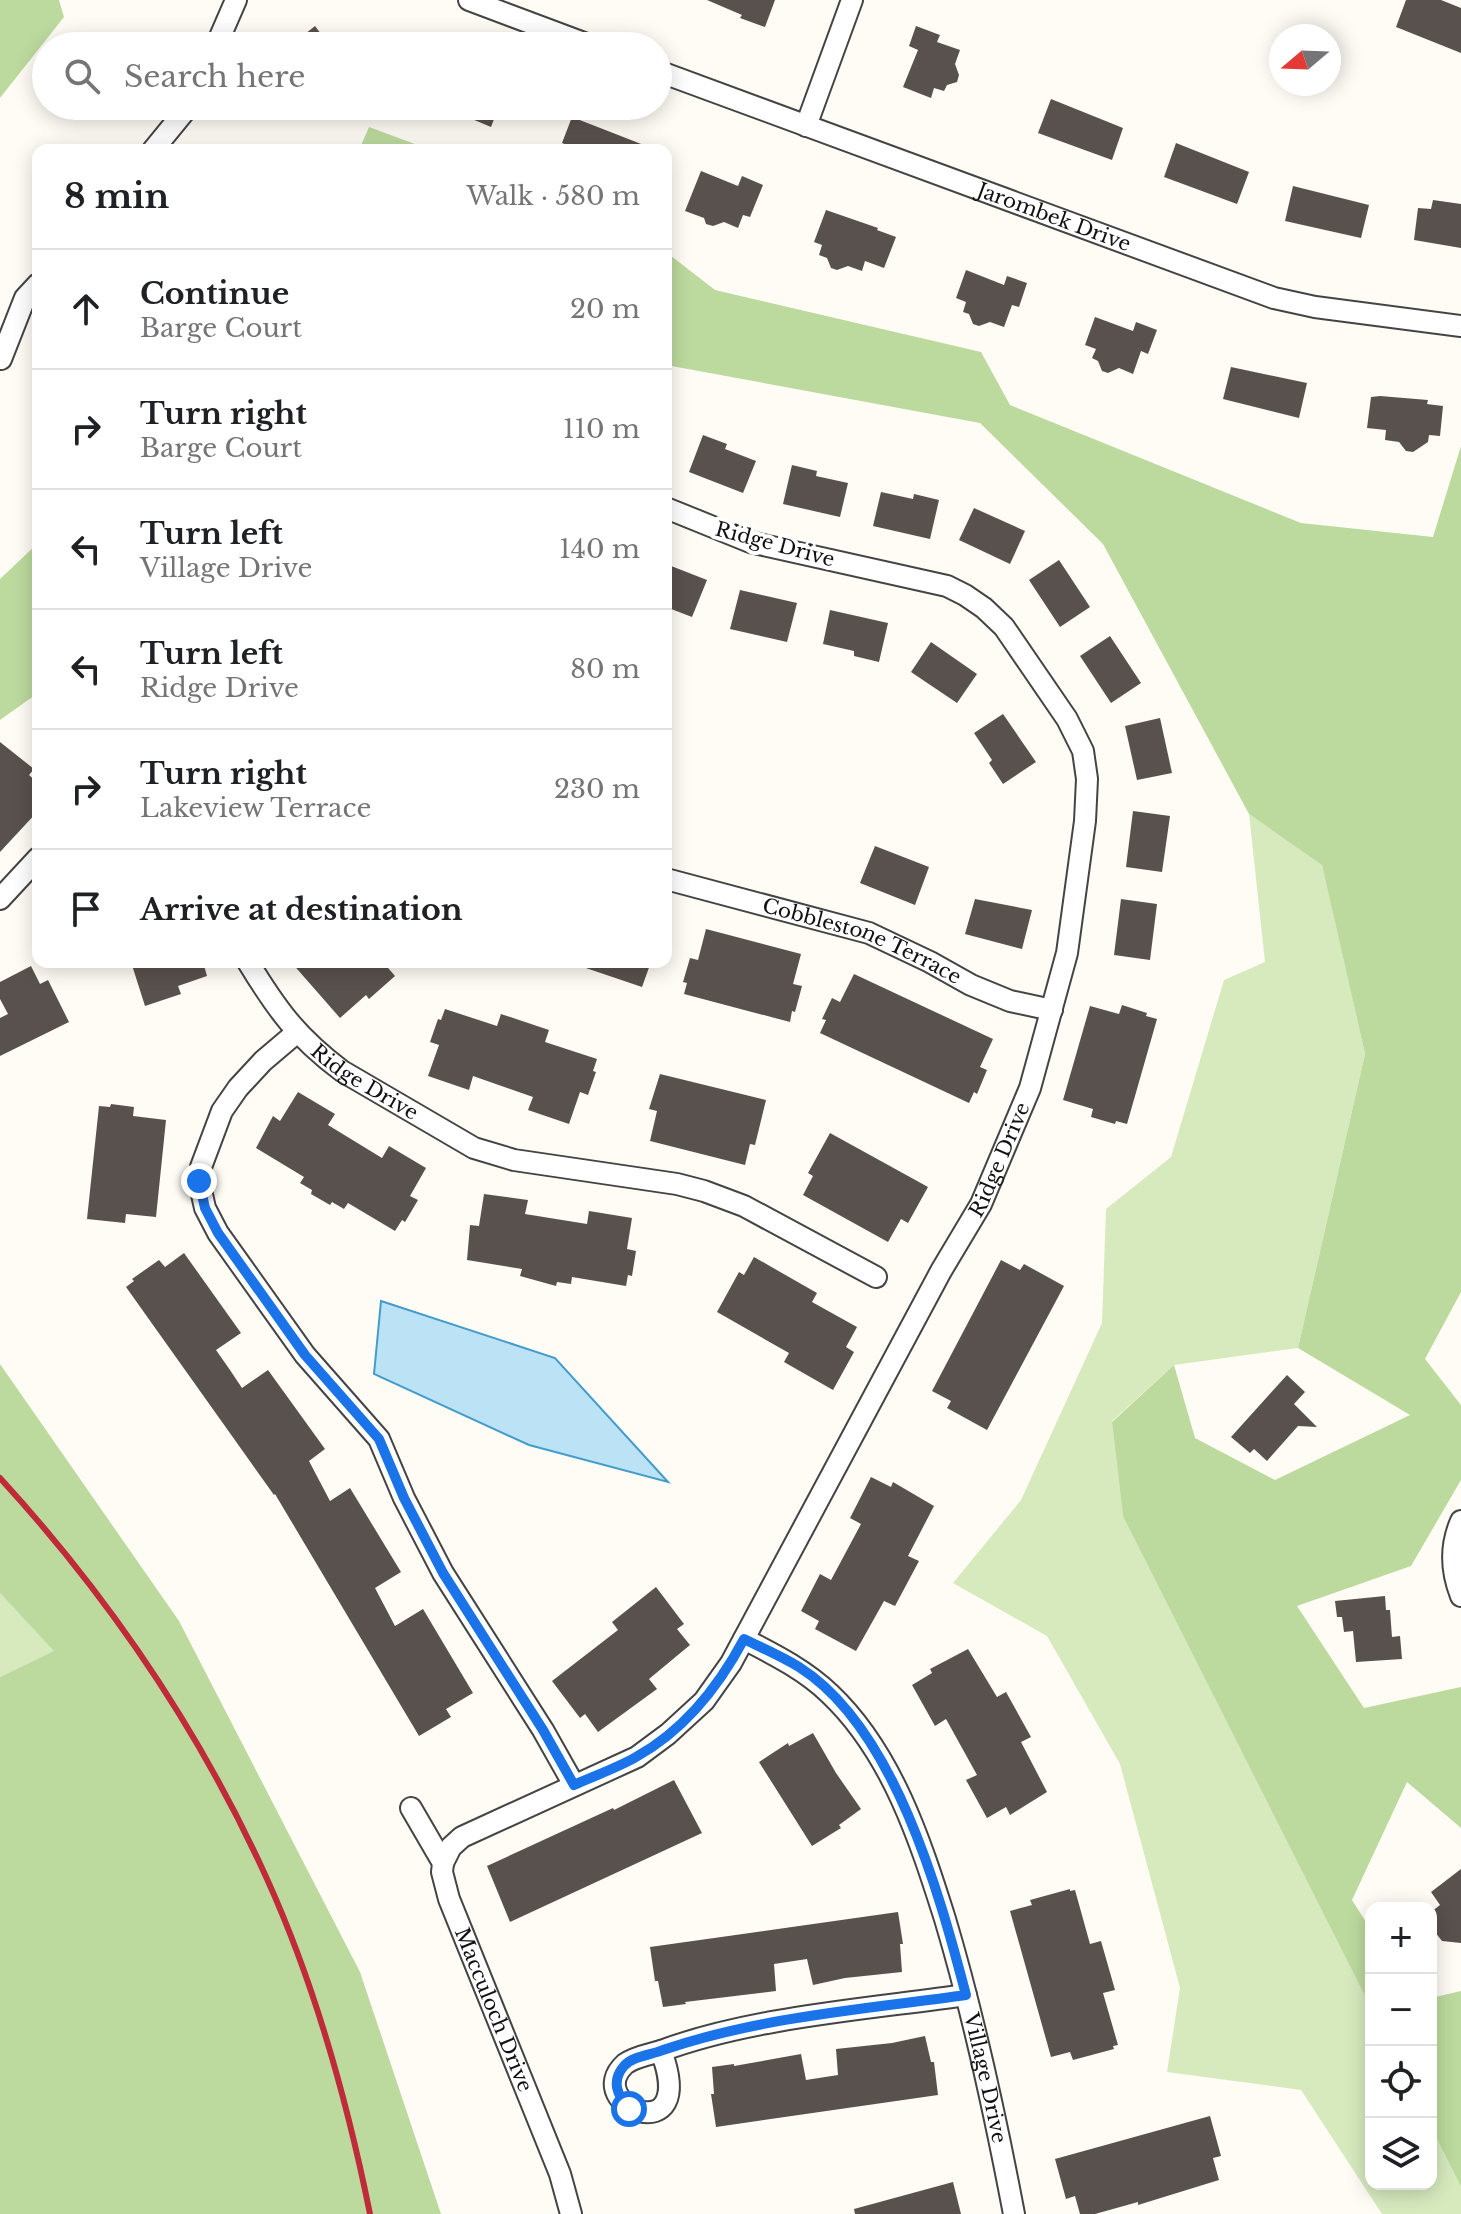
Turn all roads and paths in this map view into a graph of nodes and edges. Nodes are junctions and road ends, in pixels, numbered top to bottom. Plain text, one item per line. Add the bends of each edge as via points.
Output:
1 (236, 0) edge
2 (471, 0) edge
3 (852, 0) edge
4 (222, 32) edge
5 (555, 32) edge
6 (672, 76) edge
7 (178, 120) edge
8 (806, 126) junction
9 (158, 144) edge
10 (32, 290) edge
11 (1461, 326) edge
12 (1, 359) edge
13 (672, 510) edge
14 (32, 864) edge
15 (672, 881) edge
16 (0, 899) edge
17 (252, 968) edge
18 (1052, 1010) junction
19 (296, 1033) junction
20 (876, 1277) dead end
21 (1461, 1521) edge
22 (1461, 1596) edge
23 (744, 1639) junction
24 (574, 1785) junction
25 (411, 1808) dead end
26 (443, 1863) junction
27 (966, 1995) junction
28 (661, 2051) dead end
29 (571, 2214) edge
30 (1014, 2214) edge

1 - 4 street
2 - 5 street
3 - 8 street
6 - 8 street, Jarombek Drive
7 - 9 street
8 - 11 street, Jarombek Drive via 1274,298
10 - 12 street
13 - 18 street, Ridge Drive via 750,542 947,586 1004,627 1067,719 1086,765 1078,877
14 - 16 street
15 - 18 street, Cobblestone Terrace via 869,933 971,985
17 - 19 street, Ridge Drive
18 - 23 street, Ridge Drive via 1030,1088 981,1204
19 - 20 street, Ridge Drive via 342,1071 474,1148 514,1160 704,1191 744,1206
19 - 24 street via 263,1061 222,1111 201,1167 205,1208 305,1355 379,1439 443,1573
21 - 22 street via 1453,1567
23 - 24 street, Ridge Drive via 704,1701 668,1734 637,1757
23 - 27 street, Village Drive via 800,1668 832,1696 867,1739 924,1852
24 - 26 street, Ridge Drive via 462,1837
25 - 26 street, Macculoch Drive
26 - 29 street, Macculoch Drive via 449,1899 560,2174
27 - 28 street via 773,2023 696,2038
27 - 30 street, Village Drive

